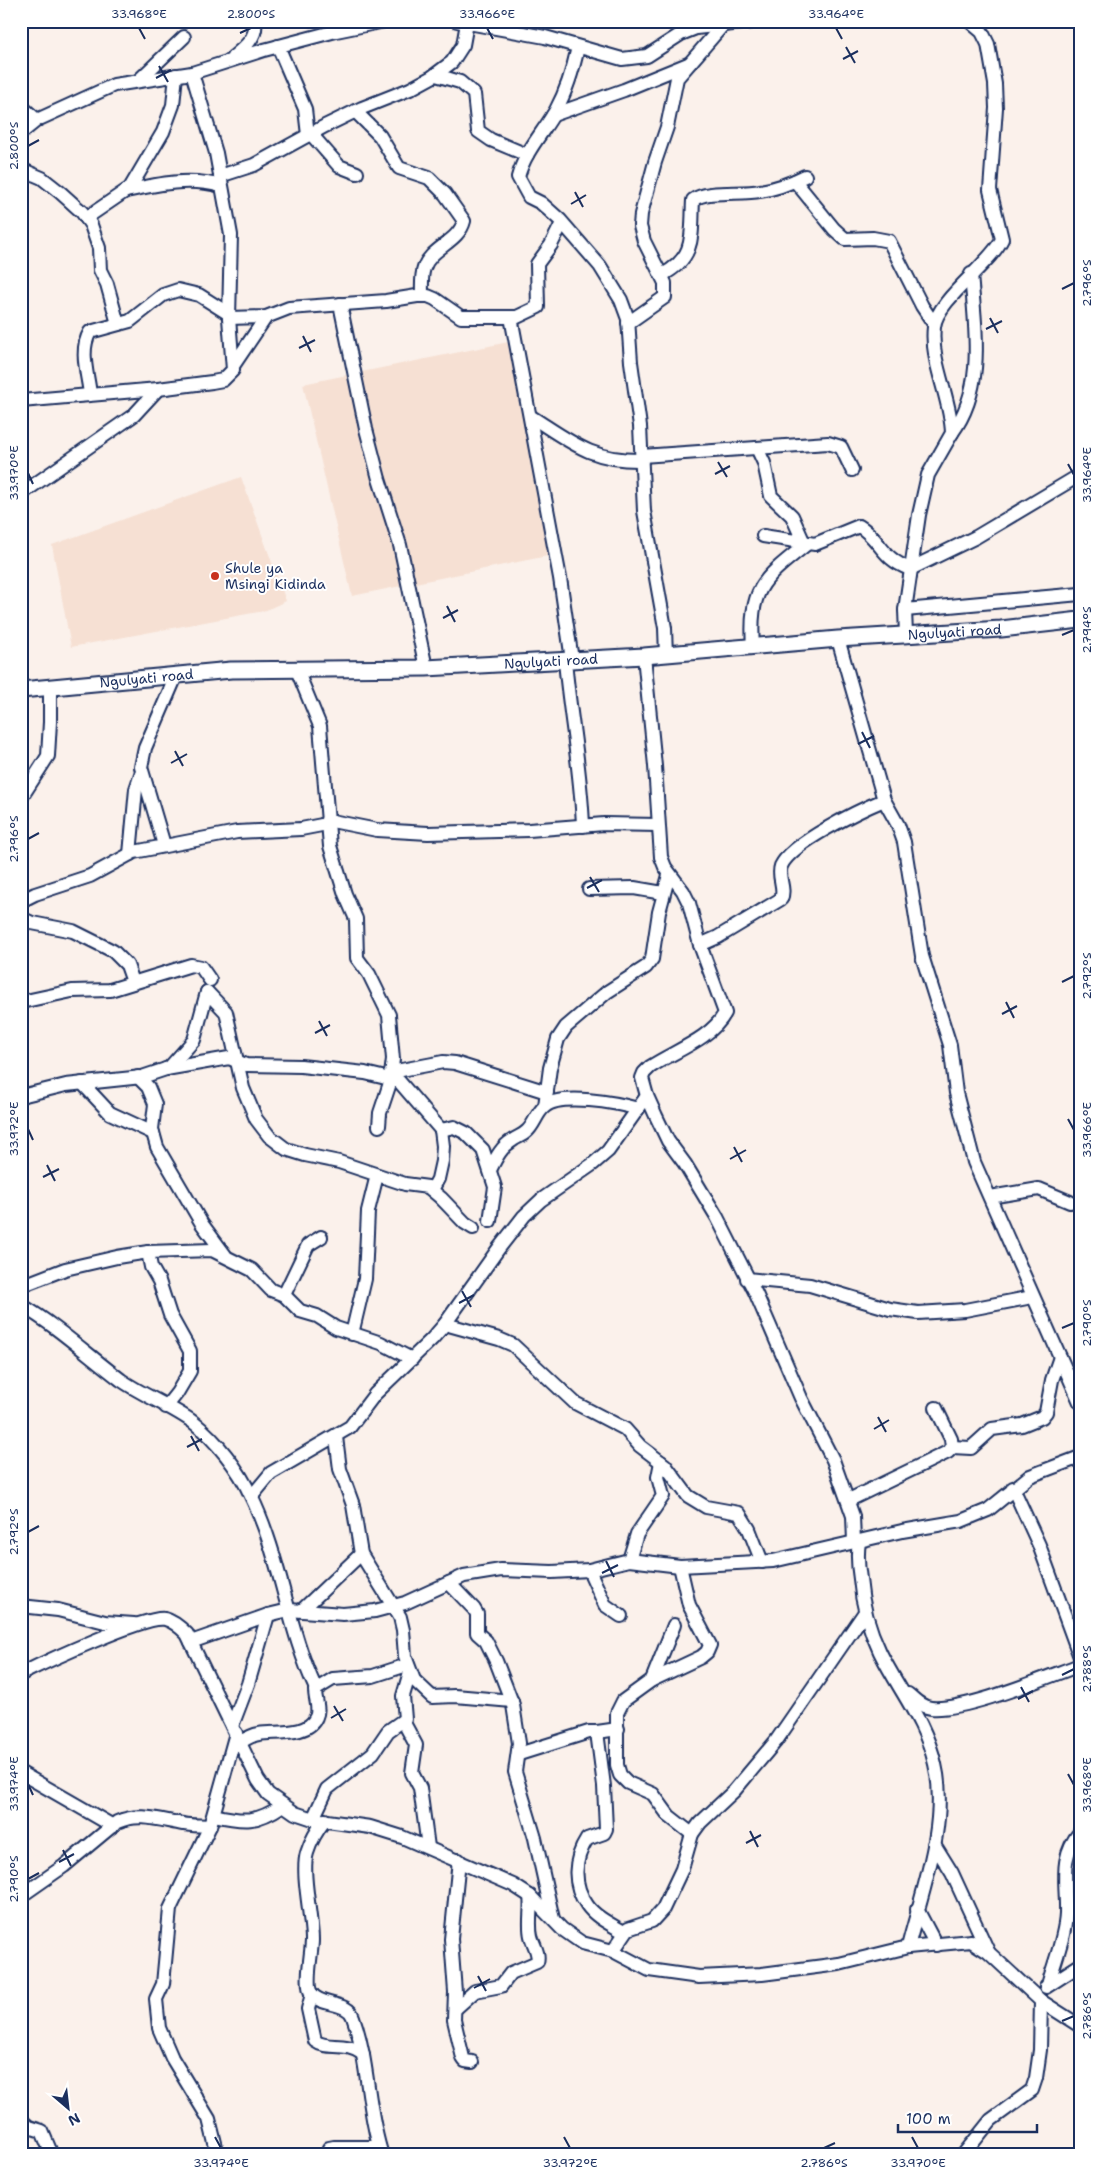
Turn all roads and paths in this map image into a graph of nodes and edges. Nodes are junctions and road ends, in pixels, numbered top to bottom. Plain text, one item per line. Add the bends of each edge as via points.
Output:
1 (255, 21) edge
2 (385, 21) edge
3 (761, 21) edge
4 (969, 21) edge
5 (462, 22) edge
6 (744, 23) edge
7 (336, 26) edge
8 (722, 26) junction
9 (984, 26) edge
10 (184, 37) dead end
11 (278, 46) junction
12 (578, 47) junction
13 (228, 61) junction
14 (693, 62) junction
15 (192, 73) junction
16 (176, 75) junction
17 (436, 75) junction
18 (138, 81) junction
19 (21, 106) edge
20 (355, 111) junction
21 (553, 115) junction
22 (36, 120) junction
23 (21, 133) edge
24 (310, 134) junction
25 (526, 155) junction
26 (21, 169) edge
27 (357, 173) dead end
28 (220, 181) junction
29 (126, 191) junction
30 (86, 218) junction
31 (562, 223) junction
32 (971, 274) junction
33 (662, 276) junction
34 (422, 296) junction
35 (340, 304) junction
36 (229, 316) junction
37 (266, 317) junction
38 (511, 317) junction
39 (628, 323) junction
40 (118, 324) junction
41 (934, 324) junction
42 (233, 366) junction
43 (158, 389) junction
44 (90, 394) junction
45 (21, 401) edge
46 (530, 416) junction
47 (952, 433) junction
48 (757, 448) junction
49 (642, 458) junction
50 (852, 470) dead end
51 (1080, 475) edge
52 (21, 494) edge
53 (763, 536) dead end
54 (806, 543) junction
55 (910, 568) junction
56 (1080, 594) edge
57 (905, 610) junction
58 (1080, 620) edge
59 (906, 634) junction
60 (838, 639) junction
61 (753, 647) junction
62 (666, 654) junction
63 (644, 656) junction
64 (568, 660) junction
65 (426, 668) junction
66 (297, 670) junction
67 (176, 676) junction
68 (50, 687) junction
69 (21, 690) edge
70 (142, 774) junction
71 (21, 798) edge
72 (884, 800) junction
73 (327, 822) junction
74 (658, 825) junction
75 (583, 826) junction
76 (164, 845) junction
77 (130, 854) junction
78 (669, 874) junction
79 (590, 889) dead end
80 (663, 893) junction
81 (21, 901) edge
82 (21, 918) edge
83 (700, 945) junction
84 (210, 980) dead end
85 (133, 982) junction
86 (21, 1002) edge
87 (237, 1061) junction
88 (166, 1069) junction
89 (391, 1076) junction
90 (138, 1077) junction
91 (82, 1083) junction
92 (547, 1092) junction
93 (21, 1096) edge
94 (647, 1096) junction
95 (545, 1106) junction
96 (638, 1109) junction
97 (379, 1126) dead end
98 (441, 1130) junction
99 (152, 1133) junction
100 (490, 1170) junction
101 (377, 1175) junction
102 (432, 1190) junction
103 (990, 1197) junction
104 (1070, 1202) dead end
105 (490, 1221) dead end
106 (473, 1228) dead end
107 (321, 1237) dead end
108 (148, 1252) junction
109 (226, 1256) junction
110 (747, 1279) junction
111 (21, 1286) edge
112 (284, 1295) junction
113 (1032, 1297) junction
114 (21, 1305) edge
115 (445, 1324) junction
116 (352, 1334) junction
117 (1060, 1357) junction
118 (412, 1359) junction
119 (1080, 1402) edge
120 (166, 1407) junction
121 (936, 1408) dead end
122 (336, 1437) junction
123 (952, 1447) junction
124 (1080, 1457) edge
125 (661, 1462) junction
126 (1013, 1488) junction
127 (252, 1496) junction
128 (849, 1500) junction
129 (856, 1542) junction
130 (361, 1554) junction
131 (629, 1560) junction
132 (762, 1562) junction
133 (680, 1566) junction
134 (589, 1570) junction
135 (449, 1583) junction
136 (21, 1606) edge
137 (395, 1606) junction
138 (295, 1610) junction
139 (865, 1612) junction
140 (268, 1615) junction
141 (620, 1616) dead end
142 (137, 1625) junction
143 (674, 1625) dead end
144 (191, 1642) junction
145 (1080, 1657) edge
146 (1080, 1665) edge
147 (408, 1668) junction
148 (21, 1674) edge
149 (652, 1680) junction
150 (316, 1689) junction
151 (904, 1691) junction
152 (512, 1700) junction
153 (403, 1721) junction
154 (618, 1729) junction
155 (598, 1732) junction
156 (237, 1733) junction
157 (519, 1754) junction
158 (21, 1773) edge
159 (283, 1805) junction
160 (212, 1820) junction
161 (319, 1820) junction
162 (112, 1826) junction
163 (1080, 1832) edge
164 (692, 1834) junction
165 (934, 1844) junction
166 (428, 1847) junction
167 (459, 1860) junction
168 (21, 1896) edge
169 (530, 1896) junction
170 (917, 1908) junction
171 (554, 1920) junction
172 (624, 1932) junction
173 (936, 1945) junction
174 (908, 1947) junction
175 (613, 1951) junction
176 (988, 1952) junction
177 (1080, 1965) edge
178 (1048, 1985) junction
179 (312, 1994) junction
180 (1038, 1998) junction
181 (455, 2009) junction
182 (1080, 2026) edge
183 (363, 2054) junction
184 (472, 2062) dead end
185 (21, 2120) edge
186 (215, 2151) edge
187 (380, 2151) edge
188 (52, 2155) edge
189 (326, 2155) edge
190 (963, 2155) edge

1 - 13 street via 252,40
2 - 7 street
3 - 6 street
4 - 9 street
5 - 12 street via 545,37
5 - 17 street via 463,45 452,62
6 - 8 street
7 - 11 street
8 - 12 street via 696,28 647,56 635,59 622,59
8 - 14 street
9 - 32 street via 996,108 990,190 1002,239
10 - 18 street
11 - 13 street
11 - 24 street via 305,109
12 - 21 street via 572,76
13 - 15 street
14 - 21 street
14 - 33 street via 677,78 667,127 641,214 644,241
15 - 16 street
15 - 28 street via 216,153
16 - 18 street
16 - 29 street via 172,105 163,132
17 - 20 street via 410,90
17 - 25 street via 460,82 474,94 476,126 482,135
18 - 22 street via 114,85
19 - 22 street
20 - 24 street
20 - 34 street via 380,136 399,168 430,178 464,221 462,229 424,268
21 - 25 street
22 - 23 street
24 - 27 street via 339,166
24 - 28 street
25 - 31 street via 518,177 522,186 529,197 541,203
26 - 30 street via 42,178
28 - 29 street via 182,181
28 - 36 street via 231,236
29 - 30 street
30 - 40 street via 99,248 100,270
31 - 38 street via 537,264 538,307 527,314
31 - 39 street via 614,286
32 - 41 street
32 - 47 street via 976,355 974,378 968,404
33 - 39 street via 667,292 665,297
33 - 41 street via 686,257 696,197 759,192 800,179 834,229 845,239 888,240
34 - 35 street
34 - 38 street via 435,299 461,317
35 - 37 street via 289,308
35 - 65 street via 366,429 378,479 400,545
36 - 37 street
36 - 40 street via 200,295 178,290 163,296 130,321
36 - 42 street
37 - 42 street
38 - 46 street
39 - 49 street
40 - 44 street via 90,332 85,339
41 - 47 street via 936,352
42 - 43 street via 230,375 223,380
43 - 44 street
43 - 52 street via 134,415
44 - 45 street
46 - 49 street via 581,450 598,456
46 - 64 street via 560,578
47 - 55 street via 928,475
48 - 49 street
48 - 50 street via 828,442 838,445
48 - 54 street via 764,463 771,496 792,516
49 - 62 street via 644,511 665,628
51 - 55 street via 976,537
53 - 54 street
54 - 55 street via 826,541 859,526 890,559
54 - 61 street via 766,578 755,598
55 - 57 street
56 - 57 street
57 - 59 street
58 - 59 main road, Ngulyati road via 1002,629
59 - 60 main road, Ngulyati road
60 - 61 main road, Ngulyati road
60 - 72 street
61 - 62 main road, Ngulyati road
62 - 63 main road, Ngulyati road
63 - 64 main road, Ngulyati road
63 - 74 street
64 - 65 main road, Ngulyati road
64 - 75 street via 570,709 581,775
65 - 66 main road, Ngulyati road
66 - 67 main road, Ngulyati road via 231,670
66 - 73 street via 320,726
67 - 68 main road, Ngulyati road
67 - 70 street via 145,748 140,767
68 - 69 main road, Ngulyati road
68 - 71 street via 48,756
70 - 76 street
70 - 77 street via 136,789
72 - 83 street via 829,828 785,859 780,870 781,899
72 - 103 street via 904,842 922,956 950,1045 956,1093 974,1162
73 - 75 street via 377,830 428,833
73 - 76 street via 301,829 237,832
73 - 89 street via 337,873 356,919 357,958 369,974 389,1015 393,1047
74 - 75 street
74 - 78 street via 661,857
76 - 77 street
77 - 81 street via 90,876
78 - 80 street
78 - 83 street via 684,891
79 - 80 street via 634,888
80 - 92 street via 652,959 646,967 607,992 566,1027 558,1039
82 - 85 street via 74,931 113,951 127,965
83 - 94 street via 725,1013 715,1026 644,1073 642,1078
84 - 85 street via 201,967 191,965
85 - 86 street via 110,990 81,990
87 - 88 street via 229,1058
87 - 88 street via 226,1012 207,992 194,1040
87 - 89 street via 246,1065 280,1064
87 - 101 street via 248,1104 269,1136 286,1149
88 - 90 street
89 - 92 street via 443,1062
89 - 97 street
89 - 98 street
90 - 91 street
90 - 99 street via 156,1104
91 - 93 street
91 - 99 street via 110,1113
92 - 95 street
94 - 96 street
94 - 110 street via 668,1141 702,1191
95 - 96 street via 564,1100
95 - 100 street via 527,1132 501,1149
96 - 115 street via 608,1151 524,1216
98 - 100 street via 454,1127 466,1132 483,1150
98 - 102 street via 442,1161
99 - 109 street via 202,1224
100 - 105 street via 495,1187
101 - 102 street
101 - 116 street via 368,1211 365,1279
102 - 106 street
103 - 104 street via 1039,1189
103 - 113 street
107 - 112 street via 308,1245
108 - 109 street via 212,1250
108 - 111 street via 64,1270
108 - 120 street via 170,1315 190,1351 190,1371
109 - 112 street via 252,1270 271,1290
110 - 113 street via 810,1285 890,1309 918,1313 965,1310
110 - 128 street
112 - 116 street via 300,1311
113 - 117 street
114 - 120 street via 127,1384
115 - 118 street
115 - 125 street via 513,1345 575,1403 626,1429 640,1446
116 - 118 street via 381,1343
117 - 119 street
117 - 123 street via 1042,1417 1022,1425 992,1428 971,1448
118 - 122 street via 375,1394 350,1427
120 - 127 street via 193,1422 216,1445
121 - 123 street
122 - 127 street via 272,1473
122 - 130 street via 340,1469 353,1505
123 - 128 street via 948,1452
124 - 126 street via 1030,1476
125 - 131 street via 658,1477 663,1496 637,1534
125 - 132 street via 688,1496 706,1508 739,1513
126 - 129 street via 988,1510 961,1521
126 - 145 street via 1048,1567
127 - 138 street
128 - 129 street
129 - 132 street
129 - 139 street
130 - 137 street
130 - 138 street
131 - 133 street
131 - 134 street
132 - 133 street
133 - 149 street via 689,1605 710,1644 701,1657
134 - 135 street via 500,1570 464,1576
134 - 141 street via 605,1605
135 - 137 street
135 - 152 street via 477,1614 477,1633 486,1641
136 - 142 street
137 - 138 street via 342,1614
137 - 147 street via 403,1630
138 - 140 street
138 - 150 street via 302,1655
139 - 151 street via 880,1653
139 - 164 street via 776,1741
140 - 144 street
140 - 156 street
142 - 144 street via 165,1619 179,1626
142 - 148 street
143 - 149 street
144 - 156 street
146 - 151 street via 961,1705 929,1708
147 - 150 street via 373,1676 333,1678
147 - 152 street via 420,1688 432,1697
147 - 153 street
149 - 154 street via 623,1701 617,1713
150 - 156 street via 318,1710 316,1718 308,1726 283,1732
151 - 165 street via 927,1737 936,1765 938,1790
152 - 157 street
153 - 161 street via 388,1731 373,1753 327,1789
153 - 166 street via 416,1745 412,1773 420,1788
154 - 155 street
154 - 164 street via 617,1765 620,1775 653,1794 669,1816
155 - 157 street
155 - 172 street via 606,1830 587,1839 575,1868 586,1904 604,1921
156 - 159 street via 258,1780 268,1794
156 - 160 street
157 - 171 street via 515,1772 535,1838
158 - 162 street
159 - 160 street via 258,1819
159 - 161 street via 295,1813
160 - 162 street via 184,1824 150,1817 130,1817
160 - 186 street via 170,1909 163,1984 156,1999 156,2013 172,2058 210,2119
161 - 166 street via 385,1831
161 - 179 street via 306,1862 311,1923 309,1985
162 - 168 street
163 - 178 street via 1067,1857 1063,1876 1066,1914
164 - 172 street via 682,1869 663,1909 652,1921 636,1924
165 - 170 street
165 - 176 street via 952,1873
166 - 167 street
167 - 169 street
167 - 181 street via 451,1939
169 - 171 street
169 - 181 street via 531,1934 537,1962 511,1973 502,1986 475,1991
170 - 173 street
170 - 174 street
171 - 175 street via 588,1946
172 - 175 street
173 - 174 street
173 - 176 street via 971,1941
174 - 175 street via 819,1967 726,1977 657,1972
176 - 180 street
177 - 178 street
178 - 180 street
179 - 183 street via 352,2013
179 - 183 street via 308,2009 315,2041 326,2046 350,2046
180 - 182 street
180 - 190 street via 1040,2050 1032,2090 991,2120
181 - 184 street via 454,2020 463,2058
183 - 187 street
185 - 188 street via 42,2131
187 - 189 street via 334,2147 329,2148

